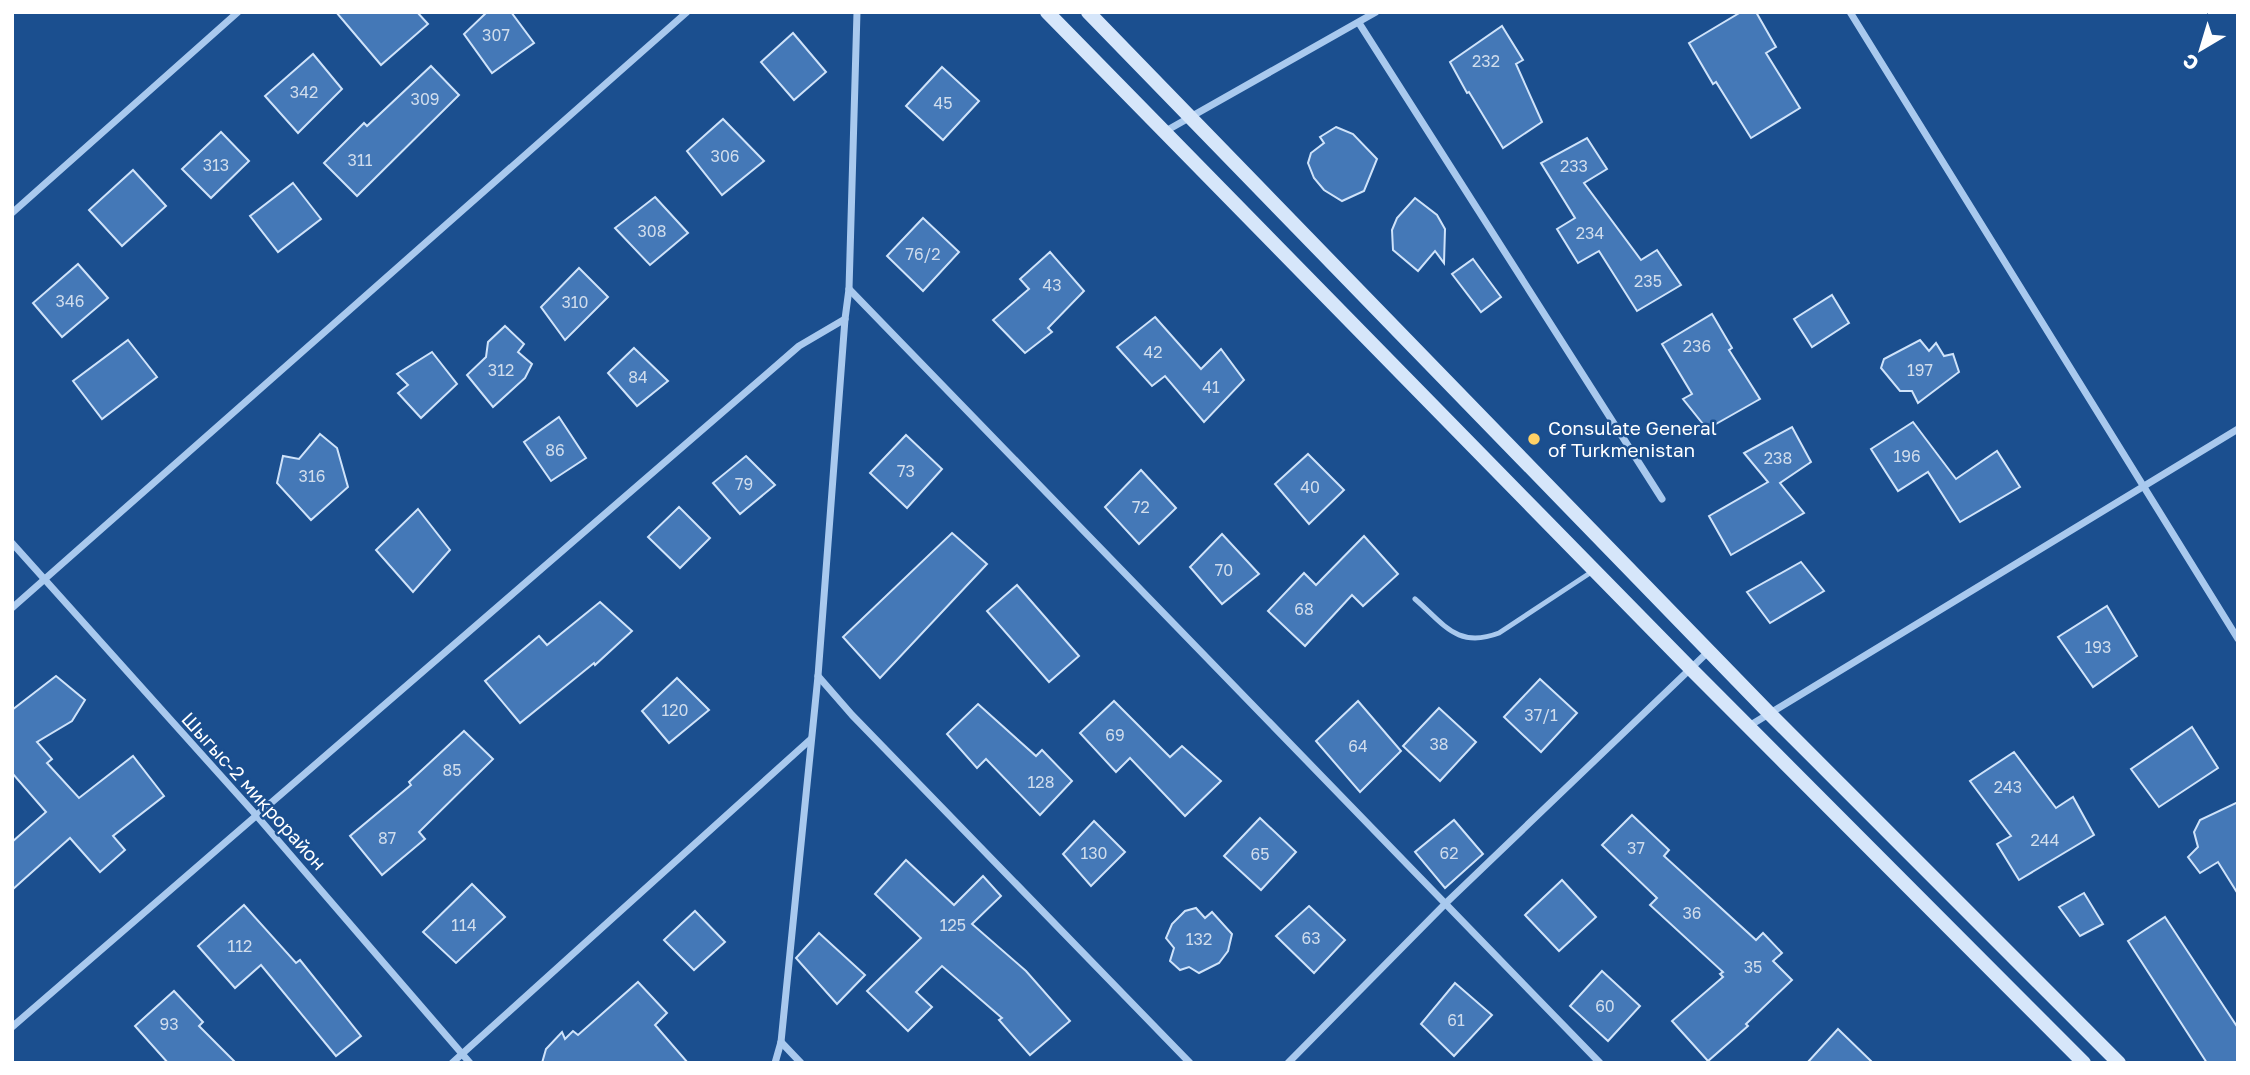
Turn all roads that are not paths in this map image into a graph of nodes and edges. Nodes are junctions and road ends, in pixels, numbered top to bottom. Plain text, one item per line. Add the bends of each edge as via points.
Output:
1 (238, 12) edge
2 (687, 12) edge
3 (857, 12) edge
4 (1047, 12) edge
5 (1088, 12) edge
6 (1376, 12) edge
7 (1850, 12) edge
8 (1359, 23) junction
9 (1191, 119) junction
10 (1164, 132) junction
11 (12, 213) edge
12 (849, 289) junction
13 (845, 319) junction
14 (2238, 429) edge
15 (2143, 487) junction
16 (1662, 499) dead end
17 (12, 543) edge
18 (1595, 570) junction
19 (43, 580) junction
20 (1415, 599) dead end
21 (12, 608) edge
22 (2238, 639) edge
23 (1710, 650) junction
24 (1691, 668) junction
25 (818, 676) junction
26 (1769, 713) junction
27 (1749, 726) junction
28 (811, 738) junction
29 (257, 815) junction
30 (1447, 902) junction
31 (12, 1027) edge
32 (781, 1042) junction
33 (462, 1054) junction
34 (452, 1063) edge
35 (470, 1063) edge
36 (775, 1063) edge
37 (801, 1063) edge
38 (1190, 1063) edge
39 (1288, 1063) edge
40 (1600, 1063) edge
41 (2084, 1063) edge
42 (2119, 1063) edge

1 - 11 street
2 - 19 street
3 - 12 street
4 - 10 street
5 - 9 street
6 - 8 street
7 - 15 street
8 - 9 street
8 - 16 street
9 - 10 street
9 - 23 street
10 - 18 street
12 - 13 street
12 - 30 street
13 - 25 street
13 - 29 street via 799,345
14 - 15 street
15 - 22 street
15 - 26 street
17 - 19 street, Шыгыс-2 микрорайон
18 - 20 lane via 1483,639 1455,634
18 - 24 street
19 - 21 street
19 - 29 street, Шыгыс-2 микрорайон
23 - 24 street
23 - 26 street
24 - 27 street
24 - 30 street
25 - 28 street
25 - 38 street
26 - 27 street
26 - 42 street
27 - 41 street
28 - 32 street
28 - 33 street
29 - 31 street
29 - 33 street, Шыгыс-2 микрорайон
30 - 39 street
30 - 40 street
32 - 36 street
32 - 37 street
33 - 34 street
33 - 35 street, Шыгыс-2 микрорайон

